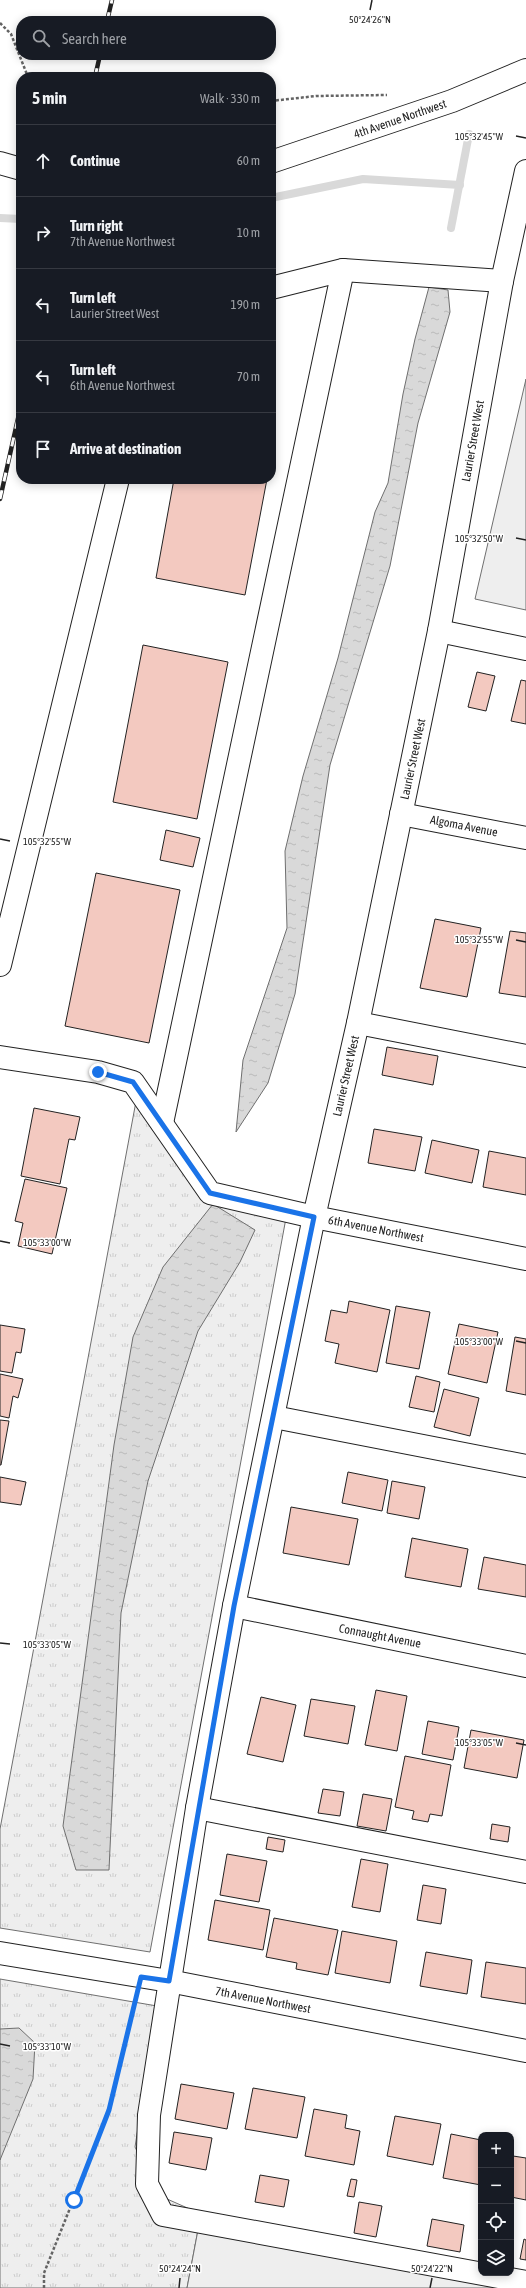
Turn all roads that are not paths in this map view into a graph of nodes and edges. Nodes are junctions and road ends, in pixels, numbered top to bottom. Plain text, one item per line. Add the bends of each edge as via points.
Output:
1 (526, 70) edge
2 (276, 160) edge
3 (0, 163) edge
4 (16, 168) edge
5 (526, 171) edge
6 (343, 270) junction
7 (502, 281) junction
8 (276, 287) edge
9 (117, 484) edge
10 (440, 631) junction
11 (526, 649) edge
12 (401, 814) junction
13 (526, 838) edge
14 (0, 965) edge
15 (358, 1023) junction
16 (526, 1056) edge
17 (0, 1057) edge
18 (162, 1123) junction
19 (314, 1217) junction
20 (526, 1259) edge
21 (274, 1417) junction
22 (526, 1466) edge
23 (234, 1606) junction
24 (526, 1666) edge
25 (198, 1808) junction
26 (526, 1872) edge
27 (0, 1953) edge
28 (169, 1981) junction
29 (526, 2051) edge
30 (526, 2282) edge

1 - 2 street, 4th Avenue Northwest via 452,101
3 - 4 street
5 - 7 street, Laurier Street West
6 - 7 street
6 - 8 street
6 - 18 street
7 - 10 street, Laurier Street West
9 - 14 street
10 - 11 street
10 - 12 street, Laurier Street West
12 - 13 street, Algoma Avenue
12 - 15 street, Laurier Street West
15 - 16 street
15 - 19 street, Laurier Street West
17 - 18 street, 6th Avenue Northwest via 98,1072 133,1082
18 - 19 street, 6th Avenue Northwest via 210,1193
19 - 20 street, 6th Avenue Northwest
19 - 21 street, Laurier Street West
21 - 22 street
21 - 23 street, Laurier Street West
23 - 24 street, Connaught Avenue
23 - 25 street, Laurier Street West
25 - 26 street
25 - 28 street, Laurier Street West
27 - 28 street, 7th Avenue Northwest
28 - 29 street, 7th Avenue Northwest
28 - 30 street, Laurier Street West via 149,2115 147,2184 163,2215

